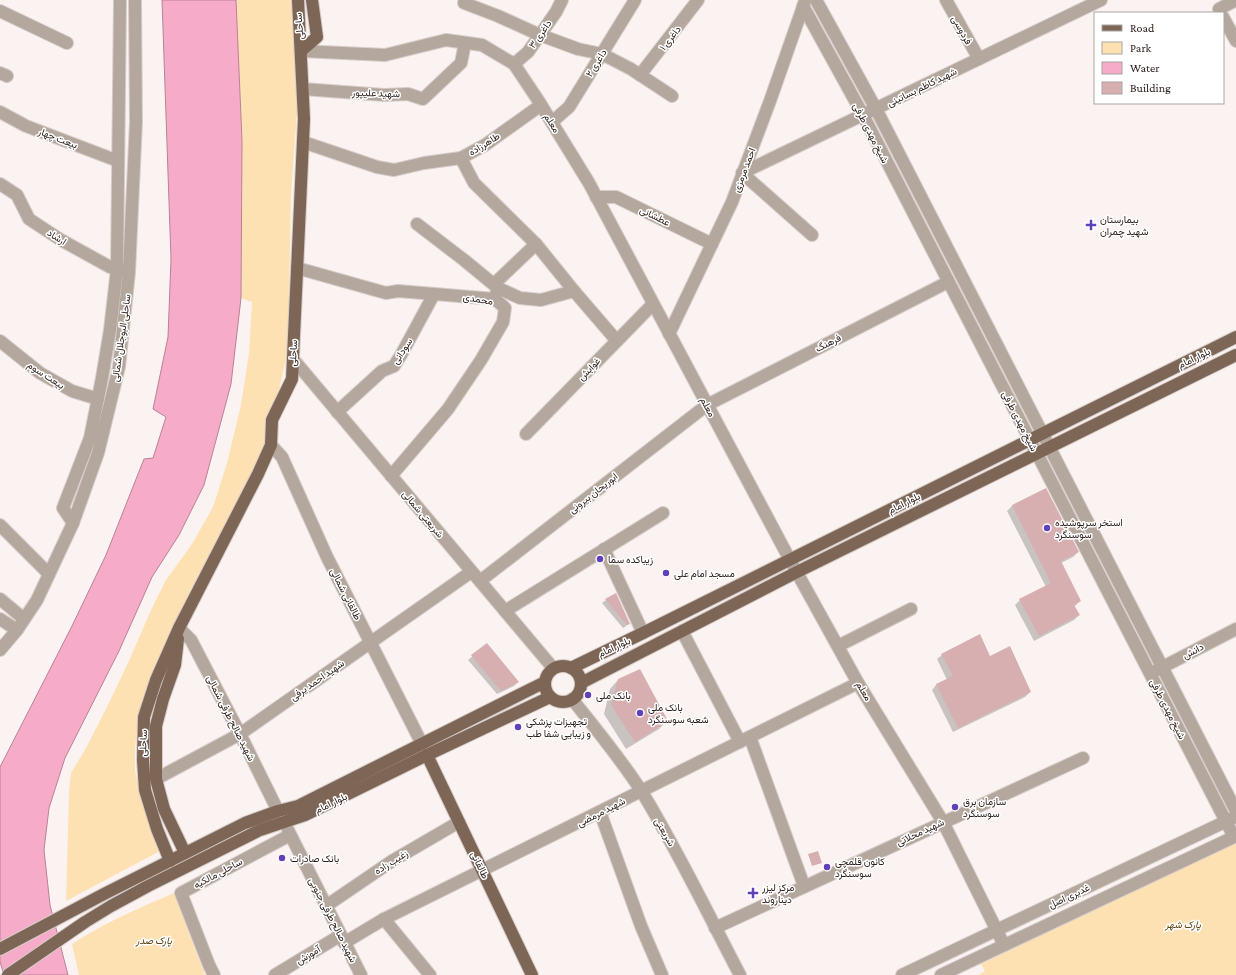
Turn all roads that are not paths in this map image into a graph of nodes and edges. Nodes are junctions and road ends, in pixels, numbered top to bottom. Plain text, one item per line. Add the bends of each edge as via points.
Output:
1 (120, 0) edge
2 (135, 0) edge
3 (298, 0) edge
4 (312, 0) edge
5 (562, 0) edge
6 (634, 0) edge
7 (698, 0) edge
8 (816, 0) edge
9 (946, 0) edge
10 (1101, 0) edge
11 (1236, 0) edge
12 (464, 3) dead end
13 (804, 3) edge
14 (1219, 10) edge
15 (0, 11) edge
16 (1224, 19) edge
17 (540, 35) junction
18 (1236, 41) edge
19 (67, 43) dead end
20 (465, 43) junction
21 (301, 51) junction
22 (602, 54) junction
23 (979, 59) junction
24 (514, 64) junction
25 (640, 75) junction
26 (302, 89) junction
27 (672, 96) dead end
28 (541, 105) junction
29 (876, 109) junction
30 (0, 112) edge
31 (863, 115) junction
32 (552, 122) junction
33 (303, 142) junction
34 (461, 158) junction
35 (118, 161) junction
36 (742, 173) junction
37 (0, 184) edge
38 (596, 197) junction
39 (416, 224) dead end
40 (812, 235) dead end
41 (536, 244) junction
42 (712, 244) junction
43 (296, 268) junction
44 (117, 269) junction
45 (130, 272) junction
46 (948, 282) junction
47 (496, 290) junction
48 (574, 291) junction
49 (434, 294) junction
50 (653, 304) junction
51 (669, 334) junction
52 (1236, 337) edge
53 (617, 340) junction
54 (0, 341) edge
55 (1236, 355) edge
56 (293, 359) junction
57 (98, 399) junction
58 (707, 405) junction
59 (337, 412) junction
60 (1042, 433) junction
61 (526, 434) dead end
62 (1030, 440) junction
63 (271, 445) junction
64 (1049, 447) junction
65 (1037, 453) junction
66 (391, 476) junction
67 (663, 513) dead end
68 (73, 523) junction
69 (0, 526) edge
70 (604, 549) junction
71 (790, 560) junction
72 (471, 572) junction
73 (797, 572) junction
74 (49, 574) junction
75 (480, 581) junction
76 (0, 600) edge
77 (1128, 600) junction
78 (1116, 606) junction
79 (911, 609) dead end
80 (505, 611) junction
81 (0, 619) edge
82 (24, 619) junction
83 (179, 628) junction
84 (1236, 629) edge
85 (17, 630) junction
86 (682, 631) junction
87 (643, 633) junction
88 (370, 642) junction
89 (838, 646) junction
90 (0, 650) edge
91 (1162, 667) junction
92 (553, 668) junction
93 (571, 668) junction
94 (1150, 674) junction
95 (544, 682) junction
96 (581, 683) junction
97 (858, 683) junction
98 (550, 698) junction
99 (572, 699) junction
100 (240, 734) junction
101 (745, 740) junction
102 (422, 744) junction
103 (427, 755) junction
104 (1083, 758) dead end
105 (156, 779) junction
106 (641, 791) junction
107 (278, 811) junction
108 (1236, 811) edge
109 (600, 812) junction
110 (1231, 819) edge
111 (284, 822) junction
112 (459, 822) junction
113 (943, 822) junction
114 (290, 835) junction
115 (1235, 836) edge
116 (185, 853) junction
117 (170, 861) junction
118 (482, 870) junction
119 (804, 886) junction
120 (326, 906) junction
121 (384, 919) junction
122 (716, 928) junction
123 (995, 931) junction
124 (342, 939) junction
125 (1004, 945) junction
126 (0, 949) edge
127 (8, 975) edge
128 (214, 975) edge
129 (275, 975) edge
130 (361, 975) edge
131 (430, 975) edge
132 (532, 975) edge
133 (662, 975) edge
134 (740, 975) edge
135 (902, 975) edge
136 (941, 975) edge

1 - 35 street, ساحلی البوجلال شمالی
2 - 45 street, ساحلی البوجلال شمالی via 136,122
3 - 21 main road, ساحلی
4 - 21 main road, ساحلی via 317,37
5 - 17 street, داغری ۳
6 - 22 street, داغری ۲
7 - 25 street, داغری ۱
8 - 29 street, شیخ مهدی طرفی
9 - 23 street, فردوسی
10 - 23 street, شهید کاظم بساتینی
11 - 14 street
12 - 17 street
13 - 31 street, شیخ مهدی طرفی
13 - 36 street, احمد مرمزی
15 - 19 street
16 - 18 street
17 - 22 street via 578,49
17 - 24 street, داغری ۳ via 528,52
20 - 21 street, معلم via 446,40 385,55
20 - 24 street, معلم via 482,45
20 - 26 street, شهید علیپور via 461,63 423,99 408,94 384,95
21 - 26 main road, ساحلی
22 - 25 street
22 - 32 street, داغری ۲ via 569,107
23 - 29 street, شهید کاظم بساتینی
24 - 28 street, معلم
25 - 27 street
26 - 33 main road, ساحلی
28 - 32 street, معلم
28 - 34 street, طاهرزاده via 485,145
29 - 31 street, شهید کاظم بساتینی
29 - 60 street, شیخ مهدی طرفی
30 - 35 street, بیعت چهار via 26,126
31 - 36 street, شهید کاظم بساتینی
31 - 46 street, شیخ مهدی طرفی
32 - 38 street, معلم
33 - 34 street via 377,167 394,170
33 - 43 main road, ساحلی
34 - 41 street, طاهرزاده via 474,183
35 - 44 street, ساحلی البوجلال شمالی
36 - 40 street
36 - 42 street, احمد مرمزی via 732,202
37 - 44 street, ارشاد via 17,195 29,218 60,240
38 - 42 street, عطشانی via 616,197
38 - 50 street, معلم
39 - 47 street
41 - 47 street
41 - 48 street, طاهرزاده
42 - 51 street, احمد مرمزی
43 - 49 street, محمدی via 386,293 398,291
43 - 56 main road, ساحلی
44 - 45 street, ارشاد
44 - 57 street, ساحلی البوجلال شمالی
45 - 68 street, ساحلی البوجلال شمالی via 119,367 98,453
46 - 58 street, فرهنگ
46 - 62 street, شیخ مهدی طرفی
47 - 48 street via 520,298 541,300
47 - 49 street, محمدی
47 - 66 street, محمدی via 504,308 503,322 448,409
48 - 53 street, طاهرزاده
49 - 59 street, سودانی via 394,366 382,371
50 - 51 street, معلم
50 - 53 street, غوابش
51 - 58 street, معلم
52 - 60 main road, بلوار امام
53 - 61 street, غوابش
54 - 57 street, بیعت سوم via 40,373 72,391
55 - 64 main road, بلوار امام
56 - 59 street, شریعتی شمالی
56 - 63 main road, ساحلی via 292,379 272,420
57 - 68 street, ساحلی البوجلال شمالی via 90,438 63,508
58 - 71 street, معلم
58 - 75 street, ابوریحان بیرونی
59 - 66 street, شریعتی شمالی
60 - 62 main road, بلوار امام
60 - 64 street, شیخ مهدی طرفی
62 - 65 street, شیخ مهدی طرفی
62 - 71 main road, بلوار امام
63 - 83 main road, ساحلی
63 - 88 street, طالقانی شمالی via 282,457 327,557
64 - 65 main road, بلوار امام
64 - 77 street, شیخ مهدی طرفی
65 - 73 main road, بلوار امام
65 - 78 street, شیخ مهدی طرفی
66 - 72 street, شریعتی شمالی
67 - 70 street
68 - 74 street, ساحلی البوجلال شمالی
69 - 74 street
70 - 80 street
70 - 87 street
71 - 73 street, معلم
71 - 87 main road, بلوار امام
72 - 75 street, شریعتی شمالی
72 - 88 street, شهید احمد یرفی
73 - 86 main road, بلوار امام
73 - 89 street, معلم
74 - 82 street, ساحلی البوجلال شمالی
75 - 80 street, شریعتی شمالی
76 - 82 street
77 - 78 street
77 - 91 street, شیخ مهدی طرفی
78 - 94 street, شیخ مهدی طرفی
79 - 89 street
80 - 92 street, شریعتی شمالی
81 - 85 street
82 - 85 street, ساحلی البوجلال شمالی
83 - 100 street, شهید صالح طرفی شمالی via 191,640
83 - 105 main road, ساحلی via 175,665 156,726
83 - 117 main road, ساحلی via 156,680 144,717 143,760 146,790 156,829
84 - 91 street, دانش
85 - 90 street, ساحلی البوجلال شمالی
86 - 96 main road, بلوار امام
86 - 101 street
87 - 93 main road, بلوار امام
88 - 100 street, شهید احمد یرفی
88 - 102 street, طالقانی شمالی
89 - 97 street, معلم
91 - 94 street, دانش
91 - 108 street, شیخ مهدی طرفی
92 - 93 main road
92 - 95 main road
93 - 96 main road via 578,674
94 - 110 street, شیخ مهدی طرفی
95 - 98 main road
95 - 102 main road, بلوار امام
96 - 99 main road
97 - 101 street, شهید مرمضی
97 - 113 street, معلم
98 - 99 main road via 561,702
98 - 103 main road, بلوار امام
99 - 106 street, شریعتی
100 - 105 street, شهید احمد یرفی
100 - 107 street, شهید صالح طرفی شمالی
101 - 106 street, شهید مرمضی
101 - 119 street
102 - 107 main road, بلوار امام via 298,806
103 - 111 main road, بلوار امام via 305,815
103 - 112 main road, طالقانی
104 - 113 street, شهید محلاتی
105 - 116 main road, ساحلی via 164,809
106 - 109 street, شهید مرمضی
106 - 122 street, شریعتی
107 - 116 main road, بلوار امام via 245,823
109 - 118 street, شهید مرمضی
109 - 133 street via 641,926
110 - 115 street, شیخ مهدی طرفی
110 - 123 street, غدیری اصل
111 - 114 street, شهید صالح طرفی جنوبی
111 - 127 main road, بلوار امام via 260,830 111,906
112 - 118 main road, طالقانی
112 - 120 street, زغیب زاده via 392,861
113 - 119 street, شهید محلاتی
113 - 123 street, معلم
114 - 120 street, شهید صالح طرفی جنوبی
114 - 128 street, ساحلی مالکیه via 181,892
115 - 125 street, غدیری اصل
116 - 117 main road, بلوار امام
117 - 126 main road, بلوار امام
118 - 121 street, شهید مرمضی
118 - 132 main road, طالقانی
119 - 122 street, شهید محلاتی
120 - 124 street, شهید صالح طرفی جنوبی
121 - 124 street, شهید مرمضی
121 - 131 street
122 - 134 street, شریعتی
123 - 125 street, معلم
123 - 135 street, غدیری اصل
124 - 129 street, آموزش
124 - 130 street, شهید صالح طرفی جنوبی
125 - 136 street, غدیری اصل

